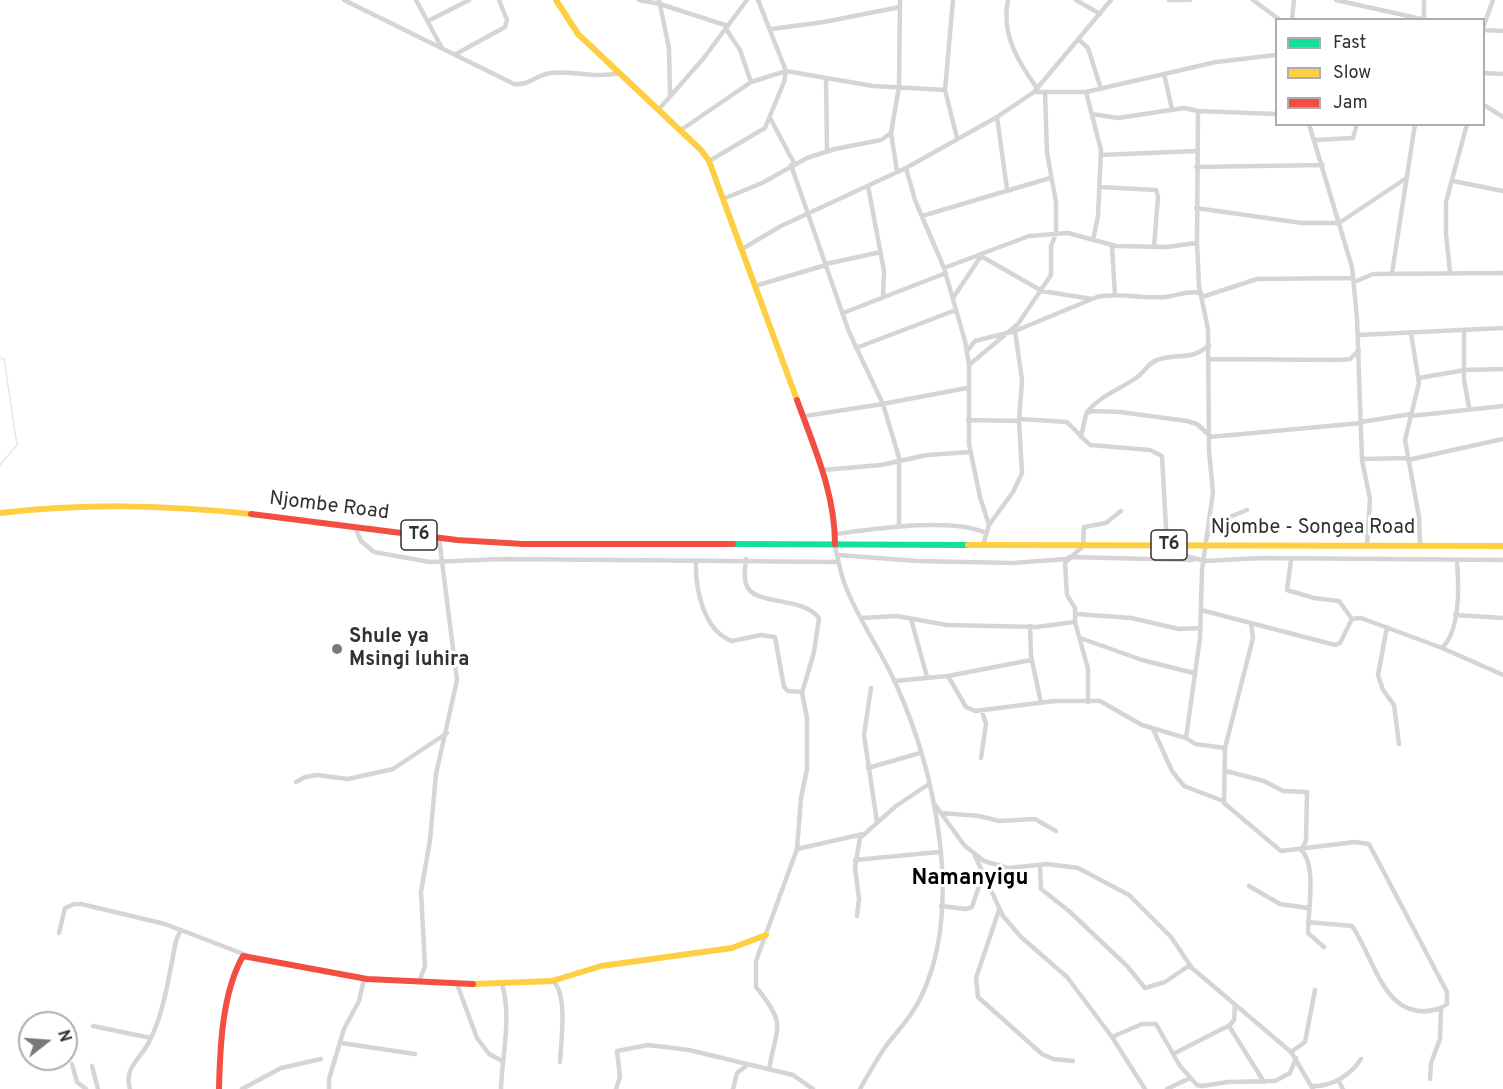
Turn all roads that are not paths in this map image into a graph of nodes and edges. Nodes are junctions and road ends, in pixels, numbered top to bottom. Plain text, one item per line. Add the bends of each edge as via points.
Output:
1 (344, 0) edge
2 (416, 0) edge
3 (469, 0) edge
4 (500, 0) edge
5 (556, 0) edge
6 (639, 0) edge
7 (747, 0) edge
8 (758, 0) edge
9 (900, 0) edge
10 (953, 0) edge
11 (1008, 0) edge
12 (1076, 0) edge
13 (1112, 0) edge
14 (1169, 0) edge
15 (1181, 0) edge
16 (1190, 0) edge
17 (1253, 0) edge
18 (1294, 0) edge
19 (1336, 0) edge
20 (1364, 0) edge
21 (1424, 0) edge
22 (1483, 0) edge
23 (1493, 1) edge
24 (659, 2) edge
25 (1357, 4) junction
26 (900, 7) junction
27 (1100, 14) junction
28 (1277, 18) edge
29 (1292, 18) edge
30 (1420, 18) edge
31 (1425, 18) edge
32 (428, 21) junction
33 (1485, 22) edge
34 (727, 28) junction
35 (771, 29) junction
36 (1485, 30) edge
37 (1503, 31) edge
38 (1079, 40) junction
39 (442, 48) junction
40 (456, 54) junction
41 (1275, 56) edge
42 (786, 70) junction
43 (620, 73) junction
44 (1485, 73) edge
45 (1164, 74) junction
46 (1503, 74) edge
47 (826, 78) junction
48 (751, 82) junction
49 (899, 87) junction
50 (1101, 88) junction
51 (945, 90) junction
52 (1036, 90) junction
53 (1046, 92) junction
54 (1086, 92) junction
55 (670, 95) junction
56 (1485, 106) edge
57 (1172, 108) junction
58 (659, 109) junction
59 (1198, 111) junction
60 (1092, 114) junction
61 (1275, 114) edge
62 (998, 117) junction
63 (1503, 117) edge
64 (770, 118) junction
65 (1310, 126) edge
66 (1356, 126) edge
67 (1415, 126) edge
68 (1466, 126) edge
69 (681, 130) junction
70 (891, 134) junction
71 (957, 138) junction
72 (1315, 140) junction
73 (827, 151) junction
74 (1196, 151) junction
75 (1101, 155) junction
76 (709, 161) junction
77 (792, 164) junction
78 (1323, 165) junction
79 (1196, 166) junction
80 (906, 168) junction
81 (897, 171) junction
82 (1050, 178) junction
83 (1406, 179) junction
84 (1453, 181) junction
85 (868, 186) junction
86 (1100, 187) junction
87 (1007, 189) junction
88 (1503, 191) edge
89 (723, 199) junction
90 (1196, 208) junction
91 (809, 214) junction
92 (922, 216) junction
93 (1339, 223) junction
94 (1056, 234) junction
95 (1093, 240) junction
96 (1197, 243) junction
97 (1112, 246) junction
98 (1154, 247) junction
99 (742, 249) junction
100 (881, 252) junction
101 (980, 256) junction
102 (826, 264) junction
103 (945, 270) junction
104 (1450, 272) junction
105 (1392, 273) junction
106 (1503, 273) edge
107 (1353, 280) junction
108 (755, 286) junction
109 (1042, 291) junction
110 (1115, 295) junction
111 (1201, 295) junction
112 (883, 297) junction
113 (953, 298) junction
114 (1092, 299) junction
115 (956, 310) junction
116 (843, 313) junction
117 (1503, 328) edge
118 (1464, 330) junction
119 (1015, 331) junction
120 (1008, 332) junction
121 (1411, 333) junction
122 (1358, 335) junction
123 (1209, 345) junction
124 (856, 348) junction
125 (1359, 350) junction
126 (967, 351) junction
127 (1208, 359) junction
128 (1347, 359) junction
129 (969, 364) junction
130 (1359, 365) junction
131 (1503, 369) edge
132 (1465, 370) junction
133 (1419, 378) junction
134 (967, 388) junction
135 (883, 404) junction
136 (1503, 406) edge
137 (1468, 407) junction
138 (1086, 414) junction
139 (1411, 415) junction
140 (805, 416) junction
141 (968, 420) junction
142 (1019, 420) junction
143 (1361, 422) junction
144 (1210, 436) junction
145 (1081, 437) junction
146 (1503, 439) edge
147 (971, 453) junction
148 (1362, 459) junction
149 (1408, 459) junction
150 (900, 461) junction
151 (823, 470) junction
152 (1246, 510) dead end
153 (1120, 511) dead end
154 (2, 513) edge
155 (989, 525) junction
156 (355, 526) junction
157 (898, 527) junction
158 (986, 533) junction
159 (836, 534) junction
160 (1208, 535) junction
161 (439, 538) junction
162 (835, 544) junction
163 (983, 545) junction
164 (1167, 545) junction
165 (1083, 546) junction
166 (1182, 546) junction
167 (1207, 546) junction
168 (1367, 546) junction
169 (1420, 546) junction
170 (1503, 546) edge
171 (838, 555) junction
172 (1068, 558) junction
173 (746, 559) junction
174 (1195, 560) junction
175 (1291, 560) junction
176 (1503, 560) edge
177 (696, 561) junction
178 (1204, 561) junction
179 (1457, 561) junction
180 (838, 562) junction
181 (441, 563) junction
182 (1201, 610) junction
183 (1077, 614) junction
184 (1455, 615) junction
185 (862, 618) junction
186 (1503, 618) edge
187 (911, 619) junction
188 (1352, 619) junction
189 (1075, 622) junction
190 (1251, 624) junction
191 (1030, 626) junction
192 (1388, 627) junction
193 (1200, 628) junction
194 (1080, 638) junction
195 (1443, 648) junction
196 (1031, 660) junction
197 (1194, 673) junction
198 (1503, 675) edge
199 (948, 676) junction
200 (927, 677) junction
201 (894, 681) junction
202 (870, 688) dead end
203 (802, 692) junction
204 (1088, 702) junction
205 (1041, 703) junction
206 (982, 711) junction
207 (1153, 729) junction
208 (447, 733) junction
209 (1186, 738) junction
210 (1399, 744) dead end
211 (1225, 748) junction
212 (920, 753) junction
213 (981, 758) dead end
214 (868, 768) junction
215 (1226, 771) junction
216 (296, 782) dead end
217 (929, 784) junction
218 (932, 799) junction
219 (1223, 801) junction
220 (942, 813) junction
221 (877, 822) junction
222 (1056, 831) dead end
223 (863, 834) junction
224 (797, 849) junction
225 (1301, 850) junction
226 (939, 852) junction
227 (974, 853) junction
228 (855, 860) junction
229 (1040, 865) junction
230 (982, 876) junction
231 (1249, 886) dead end
232 (941, 906) junction
233 (1308, 908) junction
234 (999, 910) junction
235 (857, 916) dead end
236 (1308, 922) junction
237 (180, 931) junction
238 (59, 933) dead end
239 (766, 935) junction
240 (1324, 946) dead end
241 (246, 955) junction
242 (1190, 965) junction
243 (364, 978) junction
244 (552, 981) junction
245 (419, 982) junction
246 (457, 984) junction
247 (502, 984) junction
248 (1315, 990) dead end
249 (1235, 1005) junction
250 (1441, 1008) junction
251 (93, 1026) dead end
252 (1229, 1026) junction
253 (1112, 1037) junction
254 (151, 1038) junction
255 (341, 1043) junction
256 (1291, 1052) junction
257 (415, 1054) dead end
258 (1173, 1054) junction
259 (1296, 1058) junction
260 (321, 1059) dead end
261 (1361, 1059) dead end
262 (502, 1061) junction
263 (1073, 1061) dead end
264 (560, 1062) dead end
265 (92, 1066) dead end
266 (746, 1066) junction
267 (769, 1069) junction
268 (74, 1071) edge
269 (1190, 1078) junction
270 (1430, 1079) dead end
271 (1338, 1080) junction
272 (1264, 1082) junction
273 (1312, 1088) edge
274 (86, 1089) edge
275 (98, 1089) edge
276 (130, 1089) edge
277 (219, 1089) edge
278 (242, 1089) edge
279 (329, 1089) edge
280 (501, 1089) edge
281 (616, 1089) edge
282 (733, 1089) edge
283 (813, 1089) edge
284 (860, 1089) edge
285 (1145, 1089) edge
286 (1167, 1089) edge
287 (1343, 1089) edge

1 - 39 street
2 - 32 street
3 - 32 street
4 - 40 street via 507,20 505,27
5 - 43 main road via 578,34
6 - 24 street
7 - 34 street
8 - 35 street
9 - 26 street
10 - 51 street
11 - 52 street via 1009,37
12 - 27 street
13 - 27 street
14 - 15 street
15 - 16 street
17 - 28 street
18 - 29 street
19 - 25 street
20 - 25 street
21 - 31 street
22 - 23 street
23 - 33 street
24 - 34 street
24 - 55 street via 669,48
25 - 30 street
26 - 35 street
26 - 49 street
27 - 38 street
32 - 39 street
34 - 48 street
34 - 55 street
35 - 42 street
36 - 37 street
38 - 50 street via 1088,48
38 - 52 street
39 - 40 street
40 - 43 street via 520,85 549,73 589,77
41 - 45 street via 1216,62
42 - 47 street
42 - 48 street
42 - 64 street
43 - 58 main road
44 - 46 street
45 - 50 street
45 - 57 street
47 - 49 street
47 - 73 street
48 - 69 street
49 - 51 street
49 - 70 street
50 - 54 street
51 - 71 street
52 - 53 street
52 - 62 street
53 - 54 street
53 - 82 street
54 - 60 street
55 - 58 street
56 - 63 street
57 - 59 street
57 - 60 street via 1118,118
58 - 69 main road
59 - 61 street
59 - 74 street
60 - 75 street
62 - 71 street
62 - 87 street
64 - 76 street via 760,132
64 - 77 street
65 - 72 street
66 - 72 street via 1353,138
67 - 83 street
68 - 84 street
69 - 76 main road
70 - 73 street via 881,140
70 - 81 street
71 - 80 street
72 - 78 street
73 - 77 street
74 - 75 street
74 - 79 street
75 - 86 street
76 - 89 main road
77 - 89 street via 762,183
77 - 91 street
78 - 79 street
78 - 93 street
79 - 90 street
80 - 81 street
80 - 92 street
81 - 85 street
82 - 87 street
82 - 94 street via 1055,194
83 - 93 street
83 - 105 street
84 - 88 street
84 - 104 street via 1445,214
85 - 91 street
85 - 100 street
86 - 95 street
86 - 98 street via 1156,190
87 - 92 street
89 - 99 main road
90 - 93 street via 1286,222
90 - 96 street
91 - 99 street
91 - 102 street
92 - 103 street
93 - 107 street
94 - 95 street
94 - 101 street via 1024,236
94 - 109 street via 1051,246 1051,275
95 - 97 street
96 - 98 street
96 - 111 street
97 - 98 street
97 - 110 street
99 - 108 main road
100 - 102 street
100 - 112 street
101 - 103 street
101 - 109 street
101 - 113 street
102 - 108 street
102 - 116 street
103 - 112 street
103 - 113 street
104 - 105 street
104 - 106 street
105 - 107 street
107 - 111 street via 1257,279
107 - 122 street
108 - 140 main road
109 - 114 street
109 - 120 street
110 - 111 street via 1162,298 1186,291
110 - 114 street
111 - 123 street
112 - 116 street
113 - 115 street
114 - 119 street
115 - 124 street
115 - 126 street
116 - 124 street
117 - 118 street
118 - 121 street
118 - 132 street
119 - 120 street
119 - 142 street via 1022,380
120 - 126 street via 975,341
120 - 129 street
121 - 122 street
121 - 133 street
122 - 125 street
123 - 127 street
123 - 138 street via 1195,356 1153,362 1134,380 1100,399
124 - 135 street
125 - 128 street
125 - 130 street
126 - 129 street
127 - 128 street
127 - 144 street
128 - 130 street
129 - 134 street
130 - 143 street
131 - 132 street
132 - 133 street
132 - 137 street
133 - 139 street
134 - 135 street
134 - 141 street
135 - 140 street
135 - 150 street
136 - 137 street
137 - 139 street
138 - 144 street via 1120,412 1187,421 1197,423
138 - 145 street
139 - 143 street
139 - 149 street via 1406,431
140 - 151 main road
141 - 142 street
141 - 147 street
142 - 145 street via 1063,421 1073,425
142 - 155 street via 1022,473
143 - 144 street
143 - 148 street
144 - 160 street via 1214,492
145 - 164 street via 1090,445 1150,450 1162,456
146 - 149 street
147 - 150 street
147 - 155 street
148 - 149 street
148 - 168 street via 1370,499
149 - 169 street
150 - 151 street
150 - 157 street
151 - 159 main road
152 - 160 street
153 - 165 street via 1106,523 1084,527
154 - 156 main road, Njombe Road / T6 via 106,504 169,505
155 - 158 street
156 - 161 main road, Njombe Road / T6
156 - 181 street via 361,541 374,552
157 - 158 street via 969,527
157 - 159 street
158 - 163 street
159 - 162 main road
160 - 167 street
161 - 162 main road, Njombe Road / T6 via 523,544
161 - 181 street
162 - 163 main road, Njombe - Songea Road / T6
162 - 171 street
163 - 165 main road, Njombe - Songea Road / T6
164 - 165 main road, Njombe - Songea Road / T6
164 - 166 main road, Njombe - Songea Road / T6
164 - 174 street
165 - 172 street
166 - 167 main road, Njombe - Songea Road / T6
166 - 174 street
167 - 168 main road, Njombe - Songea Road / T6
167 - 178 street
168 - 169 main road, Njombe - Songea Road / T6
169 - 170 main road, Njombe - Songea Road / T6
171 - 172 street via 1013,563
171 - 180 street
172 - 174 street
172 - 183 street via 1066,595
173 - 177 street
173 - 180 street
173 - 203 street via 746,586 753,594 802,604 818,616 814,652
174 - 178 street
175 - 178 street
175 - 179 street
175 - 188 street via 1287,590 1339,601
176 - 179 street
177 - 181 street via 503,559
177 - 203 street via 700,599 714,627 732,640 775,637 784,687
178 - 182 street
179 - 184 street
180 - 185 street
181 - 208 street via 458,669
182 - 190 street
182 - 193 street
183 - 189 street
183 - 193 street via 1131,618 1179,629
184 - 186 street
184 - 195 street via 1450,641
185 - 187 street
185 - 201 street
187 - 191 street via 930,625
187 - 200 street
188 - 190 street via 1340,643 1335,645
188 - 192 street
189 - 191 street
189 - 194 street
190 - 211 street via 1253,638
191 - 196 street
192 - 195 street
192 - 210 street via 1378,675 1394,705
193 - 197 street
194 - 197 street
194 - 204 street via 1088,669
195 - 198 street
196 - 199 street
196 - 205 street
197 - 209 street
199 - 200 street
199 - 206 street via 966,708
200 - 201 street
201 - 212 street
202 - 214 street via 864,735
203 - 224 street via 807,718 807,768
204 - 205 street
204 - 207 street via 1100,701
205 - 206 street
206 - 213 street via 986,724
207 - 209 street
207 - 219 street via 1172,771 1184,786
208 - 216 street via 393,770 348,779 317,775
208 - 245 street via 436,774 421,892 425,966
209 - 211 street via 1195,744
211 - 215 street
212 - 214 street
212 - 217 street
214 - 221 street
215 - 219 street
215 - 225 street via 1264,781 1283,791 1307,792 1306,841
217 - 218 street
217 - 221 street
218 - 220 street
218 - 226 street
219 - 225 street via 1228,810 1277,848 1287,852
220 - 222 street via 999,821 1035,819
220 - 227 street via 954,833
221 - 223 street
223 - 224 street
223 - 228 street
224 - 239 street
225 - 233 street via 1310,862
225 - 250 street via 1355,842 1369,844 1446,988 1448,999
226 - 228 street
226 - 232 street
227 - 229 street via 994,866
227 - 230 street
228 - 235 street
229 - 242 street via 1078,868 1118,887 1155,918
229 - 242 street via 1041,890 1069,911 1145,988 1164,982
230 - 232 street via 972,906
230 - 234 street
231 - 233 street via 1280,904
232 - 284 street via 937,946 922,996
233 - 236 street
234 - 253 street via 1021,937 1066,977
234 - 263 street via 976,978 978,997 1042,1053 1053,1059
236 - 240 street via 1310,936
236 - 250 street via 1352,926 1381,983 1396,1003 1424,1013
237 - 238 street via 147,919 74,904 65,908
237 - 241 street
237 - 254 street
239 - 244 main road via 742,946 601,966
239 - 267 street via 755,968 755,985 779,1025
241 - 243 main road
241 - 277 main road via 238,962 234,974
242 - 249 street
243 - 245 main road
243 - 255 street
244 - 247 main road
244 - 264 street via 562,1000
245 - 246 main road
246 - 247 main road
246 - 262 street via 477,1038 489,1054
247 - 262 street via 506,1000
248 - 256 street via 1305,1042
249 - 252 street via 1234,1020
249 - 256 street
250 - 270 street via 1440,1039 1431,1062
251 - 254 street
252 - 258 street
252 - 272 street
253 - 258 street via 1142,1024 1156,1024
253 - 285 street
254 - 276 street via 131,1065
255 - 257 street
255 - 279 street
256 - 259 street
258 - 269 street
259 - 272 street via 1286,1076
259 - 273 street
260 - 278 street via 281,1068
261 - 271 street
262 - 280 street
265 - 275 street
266 - 267 street
266 - 281 street via 688,1050 648,1045 621,1048 616,1053 621,1077
266 - 282 street via 737,1073
267 - 283 street via 793,1075
268 - 274 street via 77,1082
269 - 272 street via 1202,1086
269 - 286 street
271 - 273 street
271 - 287 street

